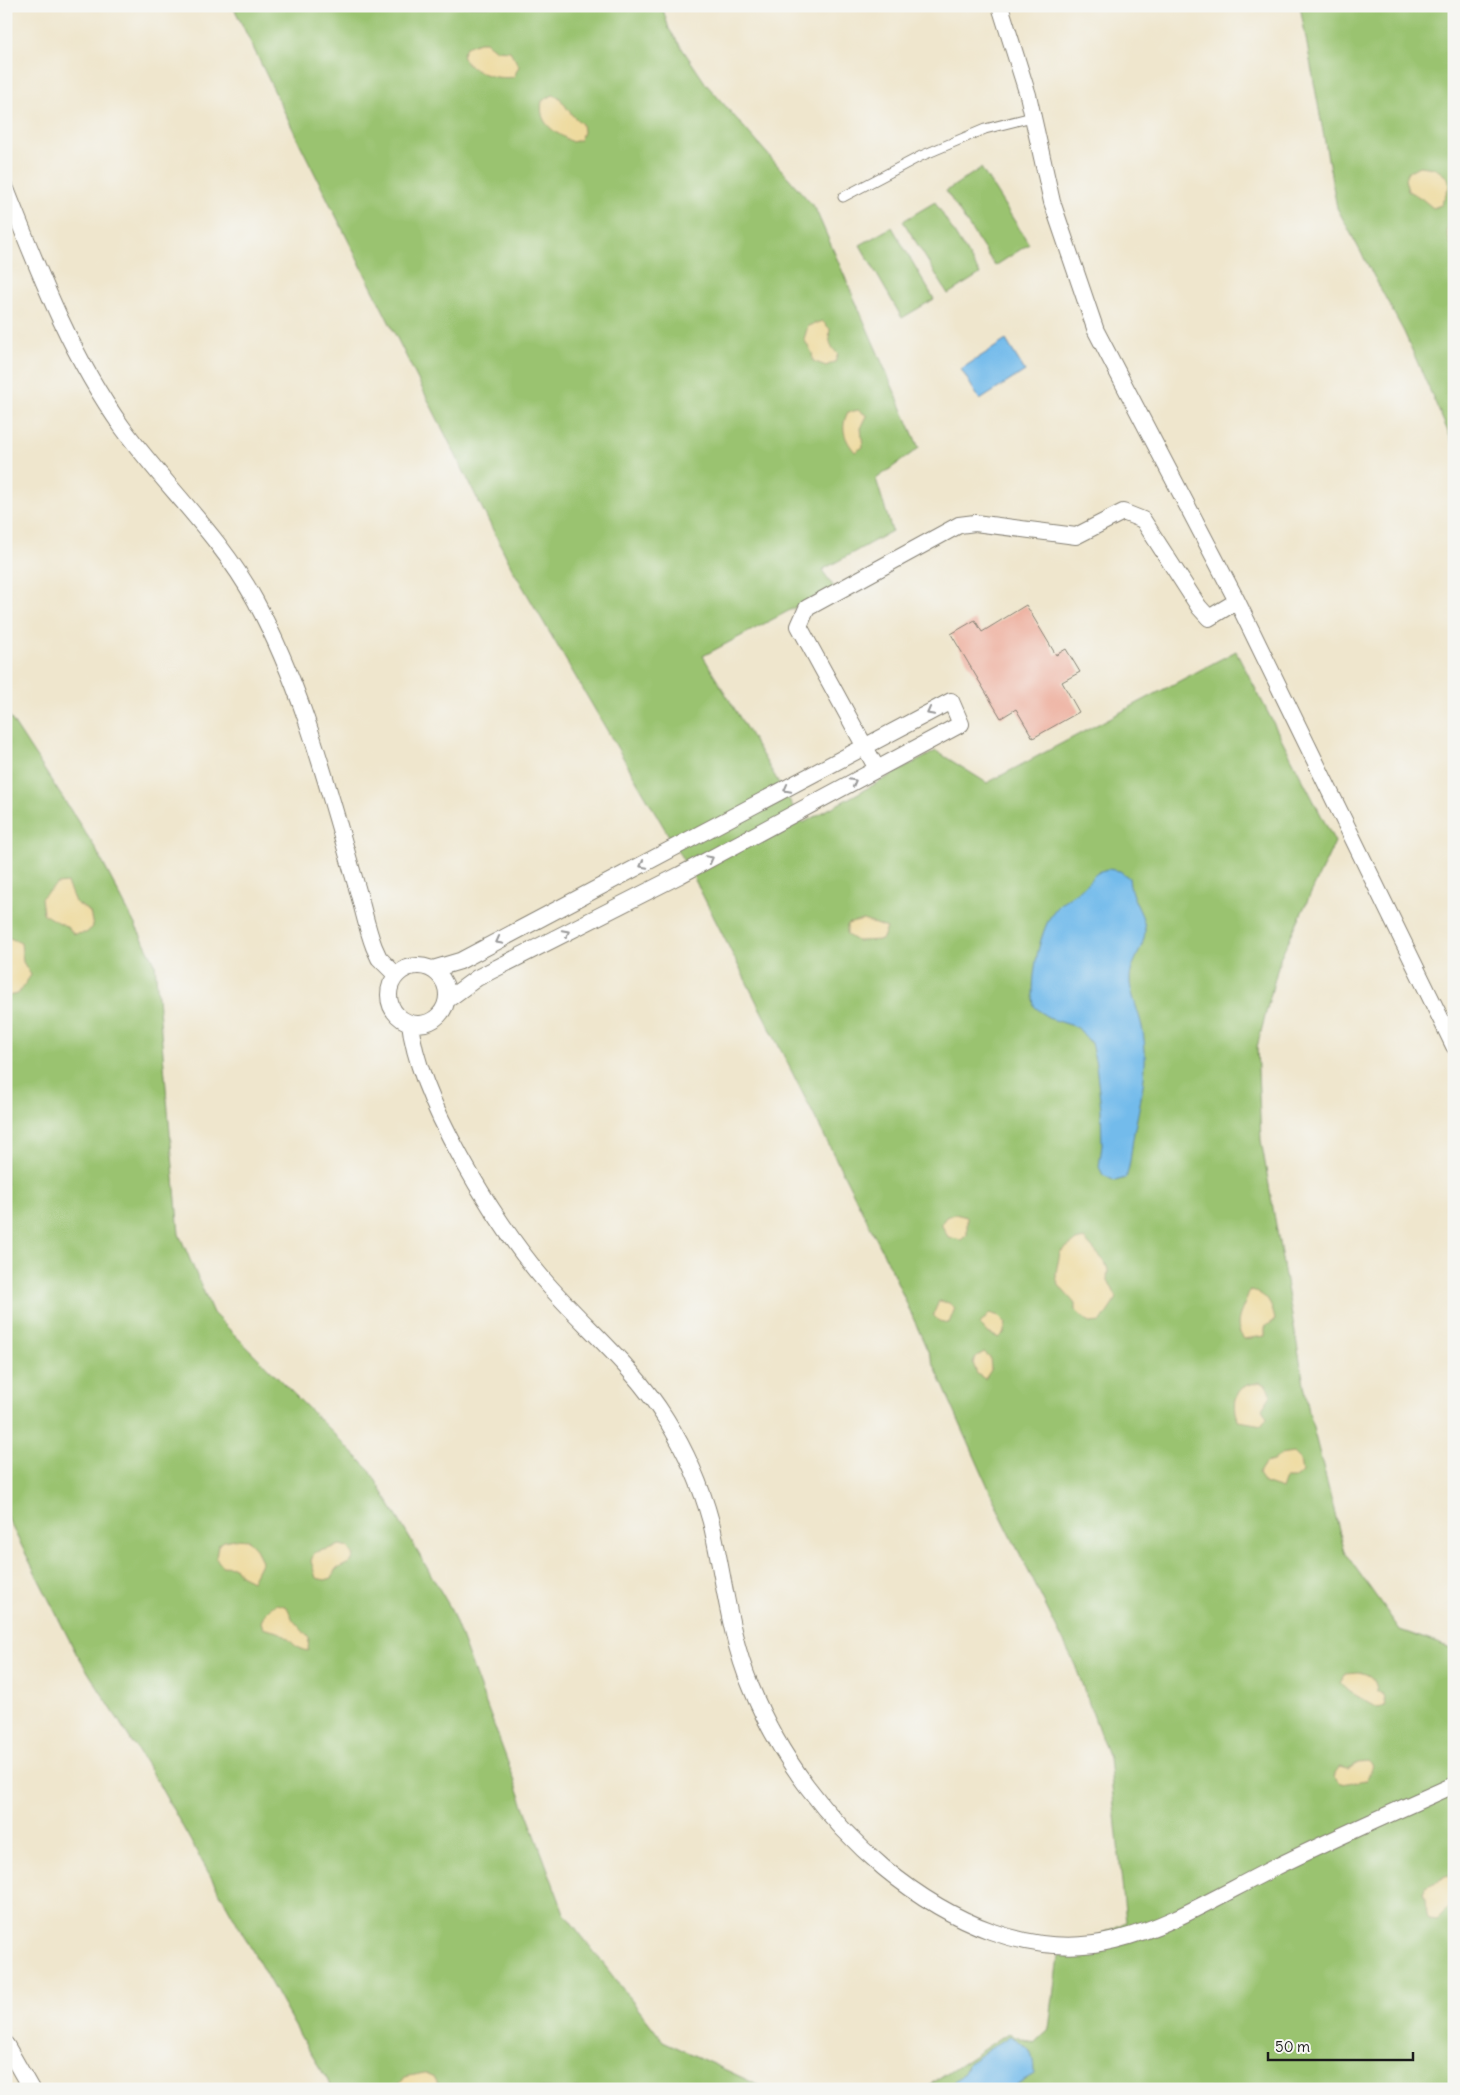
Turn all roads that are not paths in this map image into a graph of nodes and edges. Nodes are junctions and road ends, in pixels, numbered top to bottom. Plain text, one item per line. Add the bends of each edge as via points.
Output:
1 (1000, 6) edge
2 (1032, 118) junction
3 (6, 189) edge
4 (843, 197) dead end
5 (1237, 601) junction
6 (865, 747) junction
7 (877, 769) junction
8 (669, 851) junction
9 (680, 875) junction
10 (433, 969) junction
11 (396, 975) junction
12 (447, 1000) junction
13 (410, 1023) junction
14 (1454, 1046) edge
15 (1454, 1785) edge
16 (6, 2045) edge
17 (31, 2089) edge

1 - 2 street
2 - 4 lane via 984,129 921,156
2 - 5 street via 1052,202 1096,331
3 - 11 street via 73,350 138,448 226,556 266,621 308,719 374,947 379,958
5 - 6 street via 1209,618 1142,520 1123,512 1076,536 975,523 959,525 807,608 799,626
5 - 14 street
6 - 7 street
7 -> 6 street via 961,724 951,701
6 -> 8 street
9 -> 7 street
8 - 9 street
8 -> 10 street via 460,961
12 -> 9 street via 477,978
10 - 11 street via 417,965
10 - 12 street via 446,985
11 - 13 street via 388,991 391,1007 396,1015
12 - 13 street via 434,1020
13 - 15 street via 416,1056 433,1100 499,1220 543,1279 636,1376 680,1442 703,1494 739,1655 764,1717 792,1765 821,1805 857,1844 900,1881 946,1910 1007,1937 1051,1945 1109,1942 1165,1922 1312,1849
16 - 17 street

